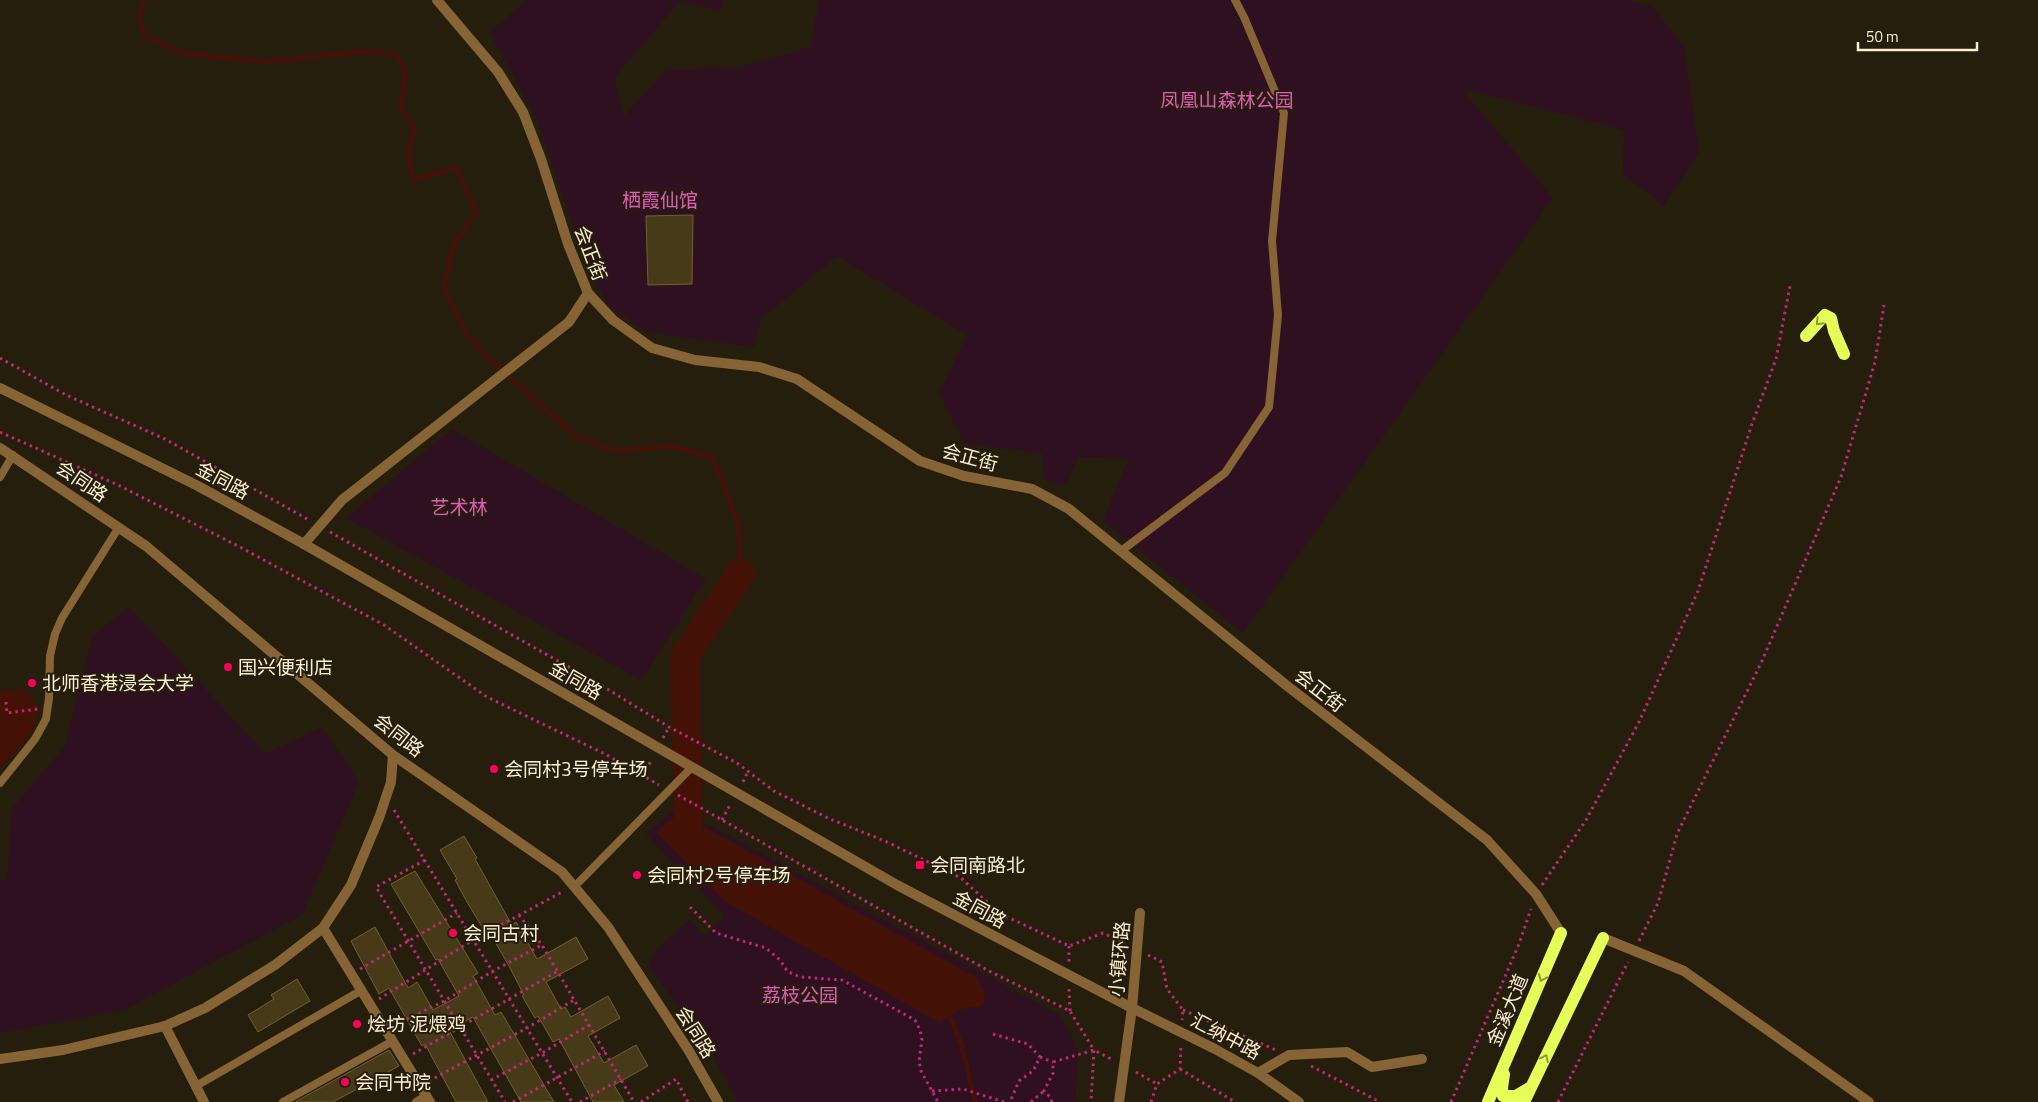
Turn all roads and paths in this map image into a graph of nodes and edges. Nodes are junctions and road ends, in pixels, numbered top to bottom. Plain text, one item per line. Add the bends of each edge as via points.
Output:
1 (437, 0) edge
2 (1235, 0) edge
3 (1790, 286) dead end
4 (588, 293) junction
5 (1884, 305) dead end
6 (1806, 336) dead end
7 (1844, 354) dead end
8 (0, 358) edge
9 (0, 388) edge
10 (0, 432) edge
11 (0, 448) edge
12 (13, 455) junction
13 (0, 477) edge
14 (319, 526) junction
15 (119, 527) junction
16 (304, 544) junction
17 (1122, 550) junction
18 (6, 702) dead end
19 (38, 709) dead end
20 (393, 756) junction
21 (692, 767) junction
22 (654, 782) dead end
23 (0, 783) edge
24 (386, 797) junction
25 (699, 807) dead end
26 (425, 860) junction
27 (576, 884) junction
28 (1536, 894) junction
29 (690, 907) dead end
30 (457, 913) junction
31 (1140, 913) dead end
32 (519, 915) junction
33 (323, 928) junction
34 (1561, 933) joint
35 (1603, 938) joint
36 (473, 940) junction
37 (408, 941) junction
38 (542, 945) junction
39 (1137, 949) junction
40 (1634, 951) junction
41 (426, 970) junction
42 (493, 971) junction
43 (558, 971) junction
44 (351, 974) junction
45 (362, 990) junction
46 (509, 998) junction
47 (574, 1000) junction
48 (444, 1001) junction
49 (370, 1004) junction
50 (1132, 1008) junction
51 (589, 1025) junction
52 (165, 1026) junction
53 (460, 1028) junction
54 (527, 1028) junction
55 (385, 1029) junction
56 (1182, 1032) junction
57 (993, 1034) dead end
58 (393, 1041) junction
59 (1094, 1050) junction
60 (605, 1051) junction
61 (542, 1053) junction
62 (477, 1055) junction
63 (1509, 1055) junction
64 (1040, 1057) junction
65 (0, 1059) edge
66 (1422, 1059) dead end
67 (404, 1060) junction
68 (1053, 1062) junction
69 (1180, 1069) junction
70 (1258, 1073) junction
71 (558, 1078) junction
72 (621, 1079) junction
73 (492, 1080) junction
74 (196, 1086) junction
75 (420, 1086) junction
76 (1531, 1087) junction
77 (1044, 1090) junction
78 (932, 1091) junction
79 (428, 1099) edge
80 (204, 1102) edge
81 (283, 1102) edge
82 (416, 1102) edge
83 (505, 1102) edge
84 (512, 1102) edge
85 (572, 1102) edge
86 (580, 1102) edge
87 (634, 1102) edge
88 (641, 1102) edge
89 (688, 1102) edge
90 (718, 1102) edge
91 (938, 1102) edge
92 (1004, 1102) edge
93 (1010, 1102) edge
94 (1031, 1102) edge
95 (1052, 1102) edge
96 (1091, 1102) edge
97 (1119, 1102) edge
98 (1151, 1102) edge
99 (1235, 1102) edge
100 (1299, 1102) edge
101 (1451, 1102) edge
102 (1488, 1102) edge
103 (1524, 1102) edge
104 (1558, 1102) edge
105 (1869, 1102) edge

1 - 4 street, 会正街 via 498,72 523,112
2 - 17 lane via 1284,113 1272,242 1278,315 1268,407 1225,473
3 - 28 path via 1776,359 1698,591 1639,722 1586,820
4 - 14 street via 570,322 342,500
4 - 17 street, 会正街 via 613,320 652,348 695,360 759,367 797,379 920,461 964,476 1032,489 1069,509
5 - 40 path via 1875,362 1841,478 1762,661 1677,834 1658,903
7 -> 6 main road via 1831,318 1825,315
8 - 14 path via 66,395 164,439
9 - 16 street, 金同路 via 198,486
10 - 22 path via 118,484 238,546 384,625 487,697 605,754
11 - 12 street, 会同路
12 - 13 lane
12 - 15 street, 会同路
14 - 16 street
14 - 39 path via 737,763 782,795 961,878 1000,913 1069,946 1103,933
15 - 20 street, 会同路 via 146,546
15 - 23 lane via 55,634 49,669 48,709 43,728
16 - 21 street, 金同路
17 - 28 street, 会正街 via 1286,685 1486,840
18 - 19 path via 7,713
20 - 24 street
20 - 27 street, 会同路
21 - 27 lane
21 - 50 street, 金同路 via 897,885
24 - 26 path
24 - 33 street via 351,886
25 - 59 path via 989,971 1070,1011
26 - 30 path
26 - 37 path via 376,887
27 - 32 path
27 - 90 street, 会同路 via 608,926
28 - 34 street, 会正街
28 - 101 path via 1520,944
29 - 78 path via 716,932 766,948 787,971 800,977 842,980 915,1020 922,1040 919,1061
30 - 36 path
30 - 37 path
31 - 39 street, 小镇环路
32 - 36 path
32 - 38 path
33 - 44 street
33 - 52 street via 275,965 205,1008
34 -> 63 main road, 金溪大道
35 - 40 street
76 -> 35 main road
36 - 41 path
36 - 42 path
37 - 41 path
37 - 44 path
38 - 42 path
38 - 43 path
39 - 50 street, 小镇环路
39 - 56 path via 1162,962 1167,989 1182,1010
40 - 104 path
40 - 105 street via 1684,971
41 - 48 path
41 - 49 path
42 - 46 path
42 - 48 path
43 - 46 path
43 - 47 path
44 - 45 street
45 - 49 street
45 - 74 lane
46 - 53 path
46 - 54 path
47 - 51 path
47 - 54 path
48 - 53 path
48 - 55 path
49 - 55 street
50 - 56 street, 汇纳中路
50 - 97 street, 小镇环路
51 - 60 path
51 - 61 path
52 - 65 street via 63,1050
52 - 74 street
53 - 62 path
53 - 67 path
54 - 61 path
54 - 62 path
55 - 58 street
56 - 69 path
56 - 70 street, 汇纳中路
57 - 64 path via 1028,1044
58 - 67 street
58 - 81 lane
59 - 68 path
59 - 96 path
60 - 71 path
60 - 72 path
61 - 71 path
61 - 73 path
62 - 73 path
62 - 75 path
63 - 76 main road via 1503,1096 1516,1096
63 - 102 main road, 金溪大道
64 - 68 path
64 - 93 path via 1033,1071 1019,1081
66 - 70 street via 1372,1067 1347,1052 1289,1055
67 - 75 street
68 - 77 path via 1053,1072
69 - 98 path via 1157,1084
69 - 99 path
70 - 100 street, 汇纳中路
71 - 84 path
71 - 85 path
72 - 86 path
72 - 87 path
73 - 83 path
74 - 80 street
75 - 79 street
76 - 103 main road
77 - 94 path
77 - 95 path
78 - 91 path
78 - 92 path via 963,1089
79 - 82 lane
88 - 89 path via 676,1079

